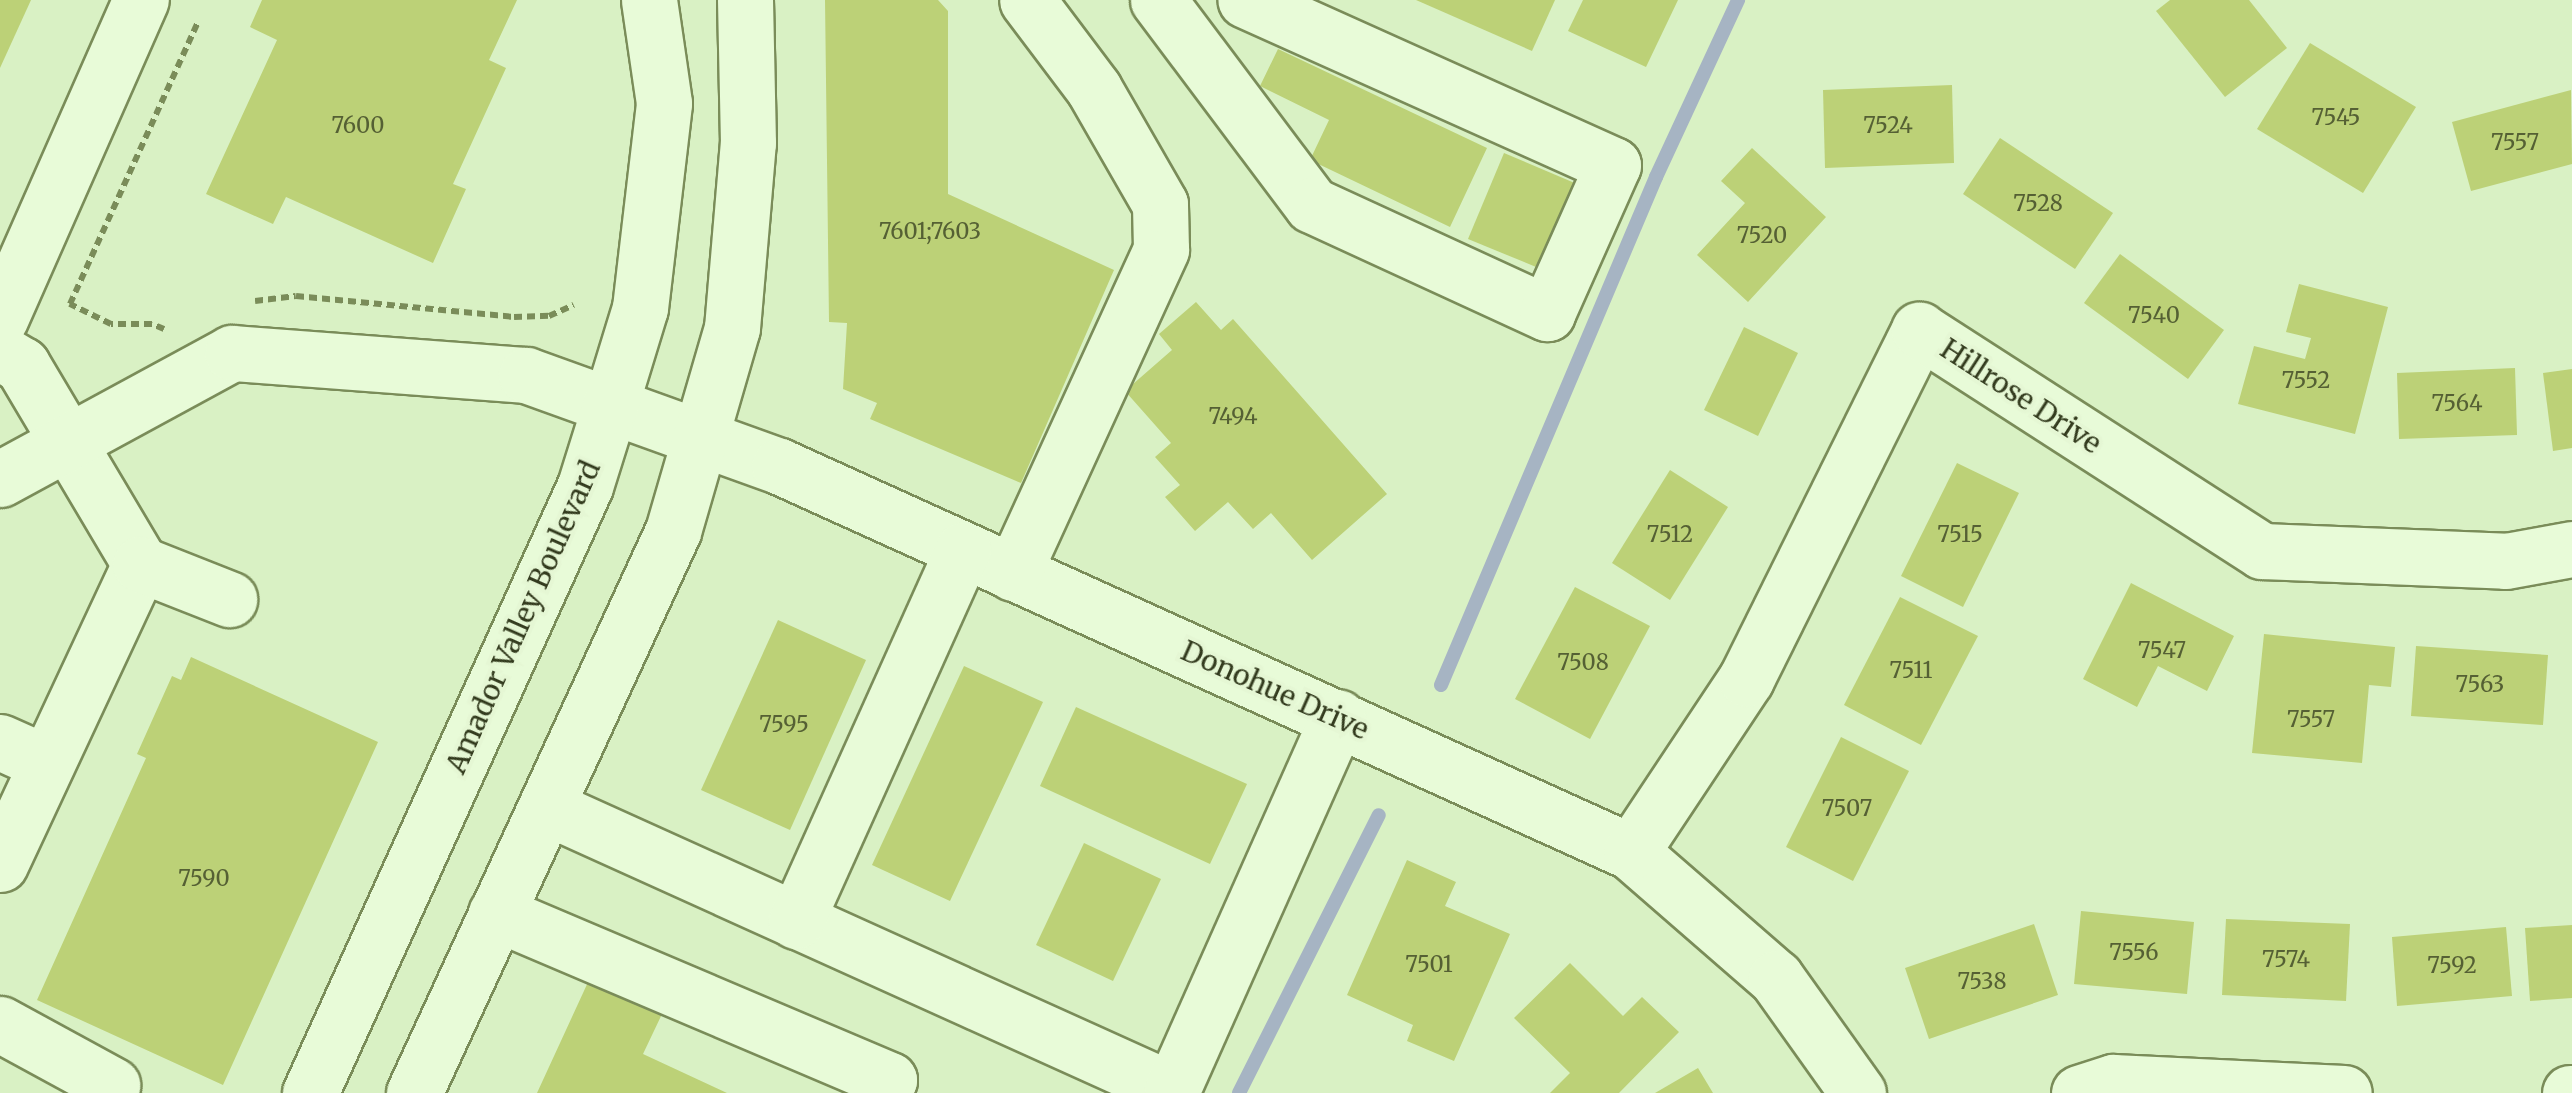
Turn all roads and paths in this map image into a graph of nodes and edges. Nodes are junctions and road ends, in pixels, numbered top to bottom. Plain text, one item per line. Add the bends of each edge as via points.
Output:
1 (141, 0) edge
2 (649, 0) edge
3 (745, 0) edge
4 (1027, 0) edge
5 (1158, 0) edge
6 (1245, 0) edge
7 (198, 22) dead end
8 (574, 305) dead end
9 (245, 307) dead end
10 (0, 319) edge
11 (170, 332) dead end
12 (0, 352) edge
13 (610, 406) junction
14 (701, 438) junction
15 (68, 442) junction
16 (0, 478) edge
17 (2572, 549) edge
18 (963, 550) junction
19 (140, 564) junction
20 (1013, 572) junction
21 (229, 598) dead end
22 (1338, 717) junction
23 (24, 752) edge
24 (546, 806) junction
25 (1631, 852) junction
26 (0, 864) edge
27 (496, 913) junction
28 (796, 920) junction
29 (0, 1024) edge
30 (112, 1086) dead end
31 (310, 1093) edge
32 (414, 1093) edge
33 (883, 1093) edge
34 (1858, 1093) edge
35 (2078, 1093) edge
36 (2344, 1093) edge

1 - 10 street
2 - 13 street, Amador Valley Boulevard via 664,104 640,308
3 - 14 street via 748,144 732,328
4 - 20 street via 1094,90 1160,204 1161,249
5 - 6 street via 1312,205 1548,312 1613,165
7 - 11 path via 70,304 111,324 152,324
8 - 9 path via 548,316 514,318 296,296
12 - 15 street via 22,365
13 - 14 street, Donohue Drive
13 - 15 street, Donohue Drive via 526,374 232,352
13 - 31 street, Amador Valley Boulevard via 584,486
14 - 18 street, Donohue Drive
14 - 24 street via 669,546
15 - 16 street, Donohue Drive
15 - 19 street
17 - 25 street, Hillrose Drive via 2506,560 2262,551 1919,330 1746,679
18 - 20 street, Donohue Drive
18 - 28 street
19 - 21 street
19 - 23 street
20 - 22 street, Donohue Drive
22 - 25 street, Donohue Drive
22 - 28 street via 1172,1090
23 - 26 street
24 - 27 street
24 - 28 street
25 - 34 street, Donohue Drive via 1776,978
27 - 32 street
27 - 33 street via 889,1080
29 - 30 street
35 - 36 street via 2113,1082

